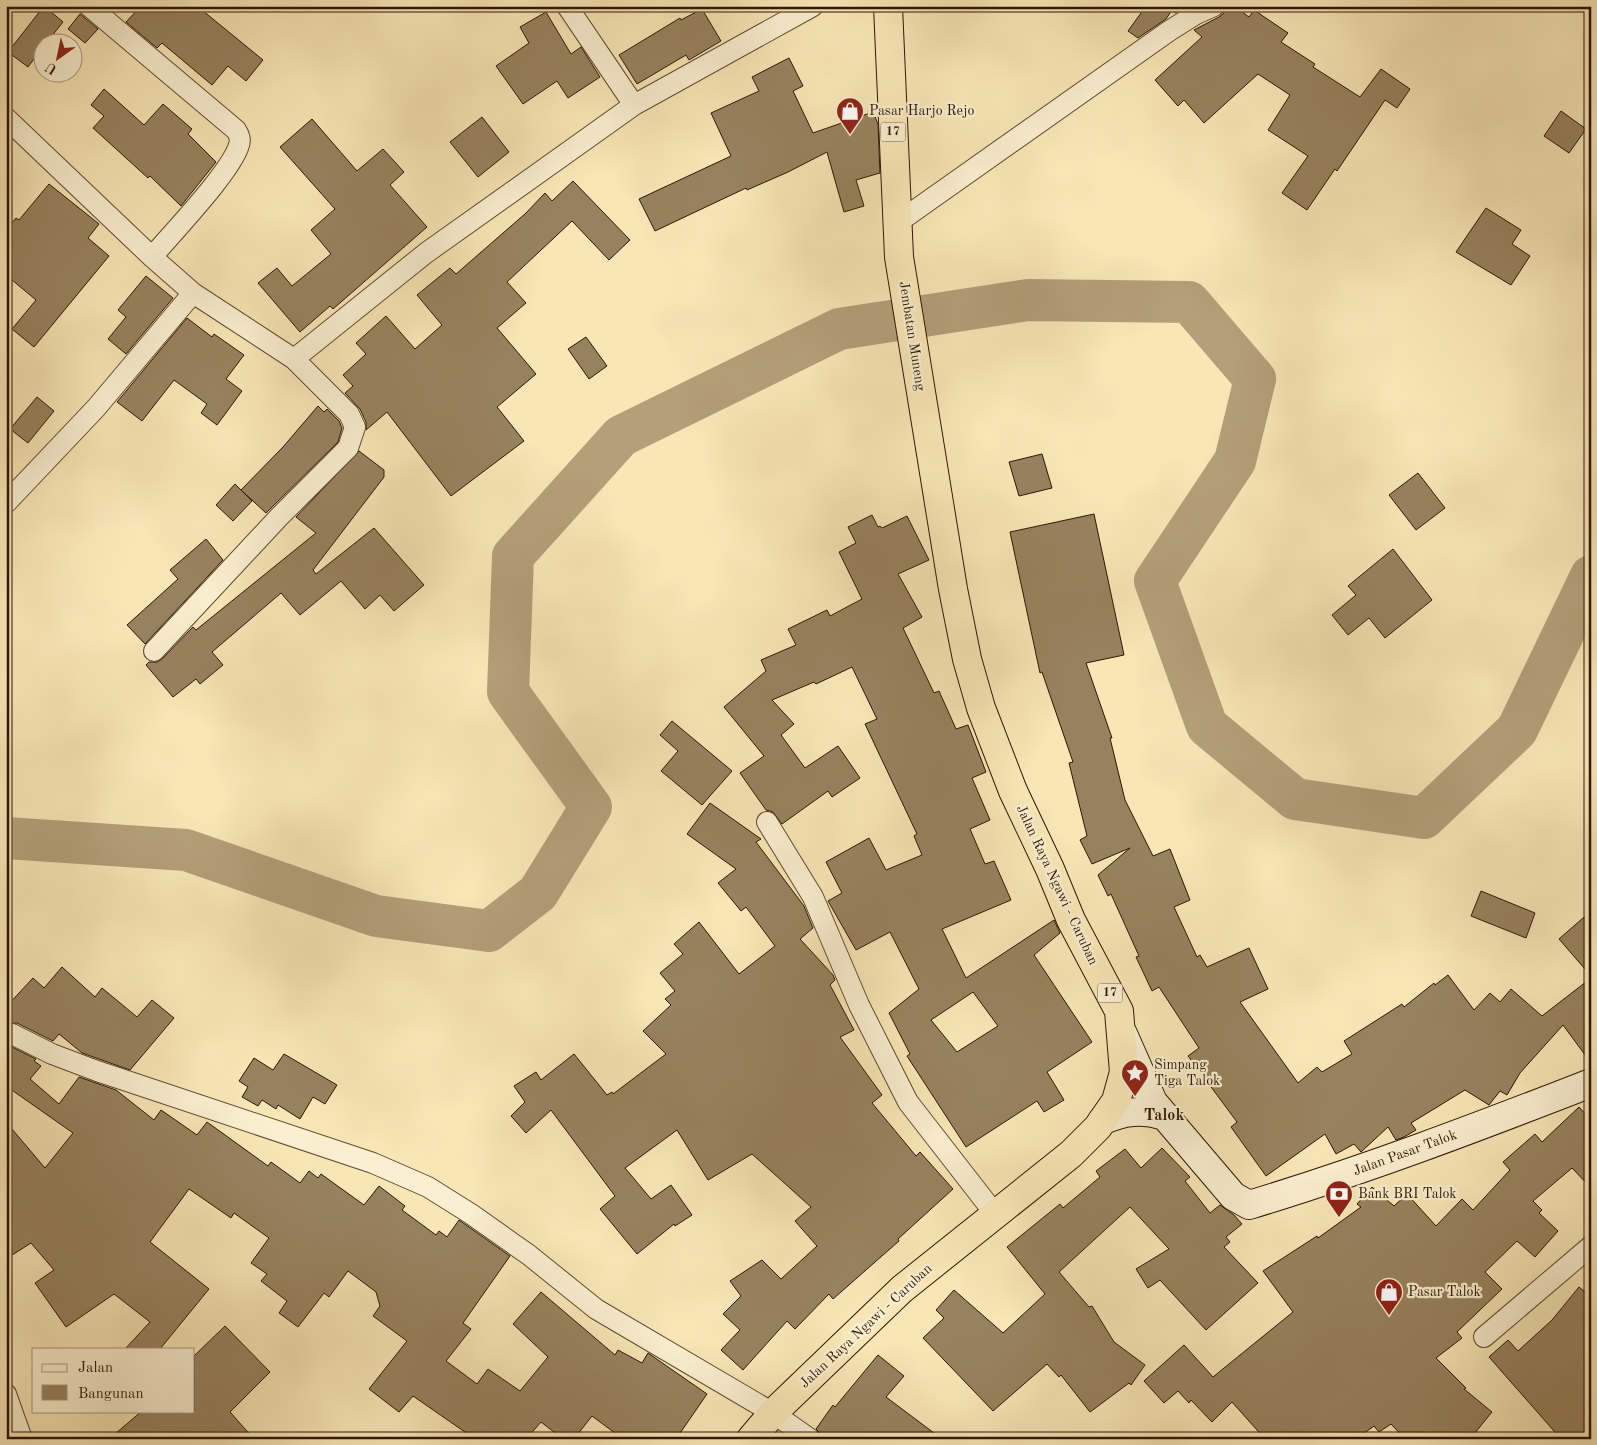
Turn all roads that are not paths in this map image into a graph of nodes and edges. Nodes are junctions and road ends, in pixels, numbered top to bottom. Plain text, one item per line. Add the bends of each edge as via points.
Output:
1 (89, 6) edge
2 (567, 6) edge
3 (813, 6) edge
4 (888, 6) edge
5 (1214, 6) edge
6 (634, 106) junction
7 (6, 118) edge
8 (897, 223) junction
9 (152, 257) junction
10 (194, 293) junction
11 (294, 359) junction
12 (924, 415) joint
13 (6, 503) edge
14 (154, 651) dead end
15 (766, 822) dead end
16 (1122, 1031) junction
17 (12, 1034) dead end
18 (1591, 1083) edge
19 (1164, 1116) junction
20 (1102, 1121) junction
21 (995, 1214) junction
22 (1591, 1246) edge
23 (1484, 1337) dead end
24 (6, 1394) edge
25 (773, 1413) junction
26 (22, 1439) edge
27 (751, 1439) edge
28 (810, 1439) edge

1 - 9 street via 236,130 240,137 227,168
2 - 6 street
3 - 6 street
4 - 8 highway, 17
5 - 8 street via 1169,31
6 - 11 street via 426,253
7 - 9 street
8 - 12 highway, Jembatan Muneng / 17 via 899,257
9 - 10 street
10 - 11 street
10 - 13 street via 96,408
11 - 14 street via 349,414 356,427 348,448
12 - 16 highway, Jalan Raya Ngawi - Caruban / 17 via 953,589 967,660 981,708 1013,792 1071,920 1119,1011
15 - 21 street via 813,897 859,1005 908,1102
16 - 19 main road, Jalan Pasar Talok via 1153,1102
16 - 20 highway, Jalan Raya Ngawi - Caruban / 17 via 1124,1072 1116,1101
17 - 25 street via 97,1071 372,1163 428,1187 529,1255 596,1309
18 - 19 main road, Jalan Pasar Talok via 1427,1146 1249,1204 1233,1196
19 - 20 main road via 1151,1112 1127,1112
20 - 21 highway, Jalan Raya Ngawi - Caruban / 17 via 1071,1154
21 - 25 highway, Jalan Raya Ngawi - Caruban / 17 via 902,1289
22 - 23 street
24 - 26 street
25 - 27 highway, Jalan Raya Ngawi - Caruban / 17
25 - 28 street

